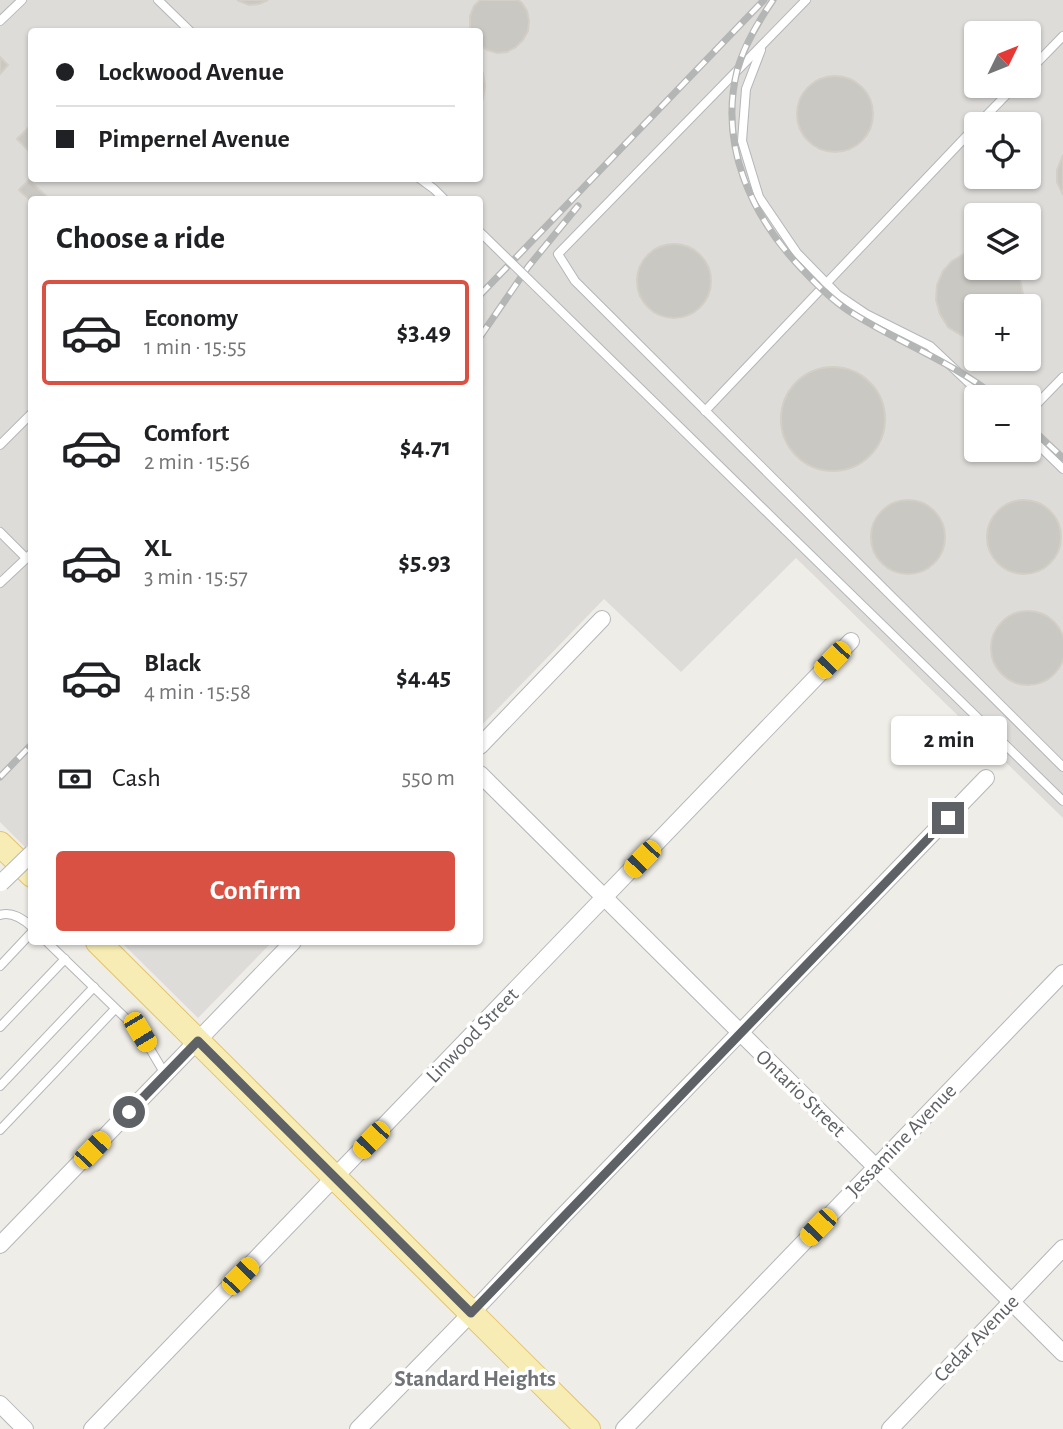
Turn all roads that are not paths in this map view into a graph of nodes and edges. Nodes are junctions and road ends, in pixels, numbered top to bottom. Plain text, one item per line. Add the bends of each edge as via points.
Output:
1 (22, 0) edge
2 (158, 0) edge
3 (806, 0) edge
4 (0, 21) edge
5 (187, 28) edge
6 (1063, 36) edge
7 (763, 44) junction
8 (1041, 59) edge
9 (1003, 98) edge
10 (990, 112) edge
11 (964, 139) edge
12 (424, 182) edge
13 (441, 196) edge
14 (483, 235) edge
15 (826, 283) junction
16 (1063, 377) edge
17 (971, 385) edge
18 (1041, 400) edge
19 (705, 411) junction
20 (28, 417) edge
21 (0, 445) edge
22 (1041, 448) edge
23 (1063, 469) edge
24 (0, 532) edge
25 (28, 555) edge
26 (28, 557) edge
27 (0, 583) edge
28 (602, 619) dead end
29 (851, 641) dead end
30 (483, 743) edge
31 (1063, 767) edge
32 (483, 777) edge
33 (986, 778) dead end
34 (1063, 801) edge
35 (0, 844) edge
36 (28, 857) edge
37 (28, 871) edge
38 (1, 883) edge
39 (603, 899) junction
40 (0, 915) edge
41 (28, 925) edge
42 (28, 934) edge
43 (50, 945) edge
44 (101, 945) edge
45 (290, 945) edge
46 (65, 959) junction
47 (0, 966) edge
48 (1063, 973) edge
49 (94, 988) junction
50 (116, 1009) junction
51 (0, 1027) edge
52 (739, 1033) junction
53 (198, 1041) junction
54 (166, 1074) junction
55 (0, 1086) edge
56 (0, 1130) edge
57 (876, 1167) junction
58 (335, 1178) junction
59 (0, 1245) edge
60 (1063, 1248) edge
61 (1011, 1302) junction
62 (471, 1313) junction
63 (1063, 1353) edge
64 (0, 1404) edge
65 (25, 1429) edge
66 (92, 1429) edge
67 (358, 1429) edge
68 (587, 1429) edge
69 (624, 1429) edge
70 (890, 1429) edge

1 - 4 lane
2 - 5 lane
3 - 7 lane
6 - 8 lane
7 - 15 lane via 746,89 742,141 759,197 797,253
7 - 19 lane via 558,254 575,281
9 - 10 lane
11 - 15 lane
12 - 13 lane
14 - 34 lane, bridge
15 - 17 lane via 866,314 930,346
15 - 19 lane
16 - 18 lane
19 - 31 lane
20 - 21 lane
22 - 23 lane
24 - 25 lane
26 - 27 lane
28 - 30 street
29 - 39 street, Linwood Street
32 - 39 street, Ontario Street
33 - 52 street
35 - 37 main road
36 - 38 street, bridge
39 - 52 street, Ontario Street
39 - 58 street, Linwood Street
40 - 41 lane via 7,913
42 - 47 lane
43 - 46 lane
44 - 53 main road
45 - 53 street
46 - 49 lane
46 - 51 lane
48 - 57 street, Jessamine Avenue
49 - 50 lane
49 - 55 lane
50 - 54 lane via 140,1032
50 - 56 lane
52 - 57 street, Ontario Street
52 - 62 street
53 - 54 street
53 - 58 main road
54 - 59 street
57 - 61 street, Ontario Street
57 - 69 street, Jessamine Avenue
58 - 62 main road
58 - 66 street, Linwood Street
60 - 61 street, Cedar Avenue
61 - 63 street, Ontario Street
61 - 70 street, Cedar Avenue
62 - 67 street
62 - 68 main road
64 - 65 street

